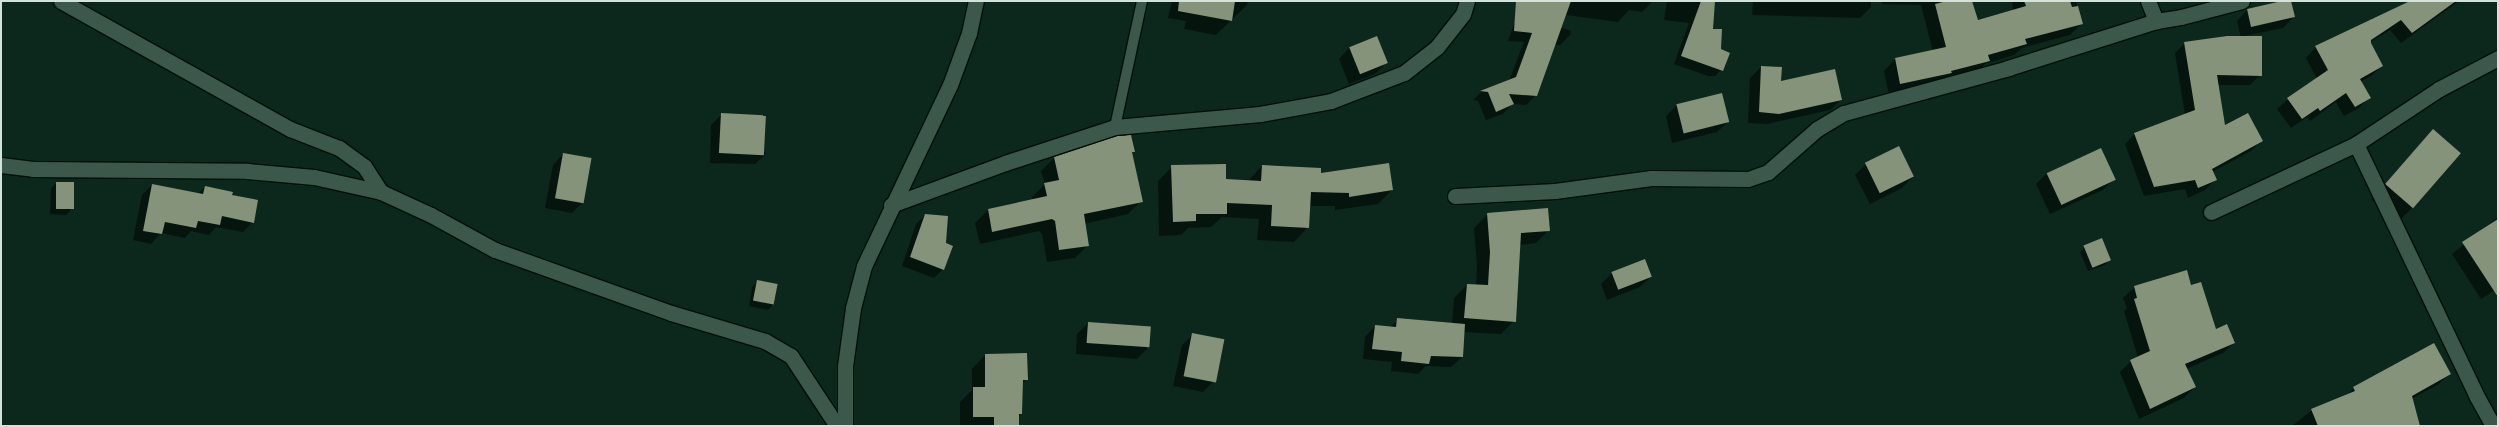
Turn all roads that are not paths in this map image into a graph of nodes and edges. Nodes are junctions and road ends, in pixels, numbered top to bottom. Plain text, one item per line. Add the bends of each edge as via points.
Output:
1 (61, 1) edge
2 (976, 1) edge
3 (1142, 1) edge
4 (1467, 1) edge
5 (2148, 1) edge
6 (2242, 1) edge
7 (2156, 21) junction
8 (2498, 58) edge
9 (1115, 126) junction
10 (2356, 144) junction
11 (1, 165) edge
12 (381, 192) junction
13 (1456, 196) dead end
14 (891, 205) junction
15 (2211, 212) dead end
16 (837, 426) edge
17 (845, 426) edge
18 (2493, 426) edge

1 - 12 street via 290,129 339,148 364,166
2 - 14 street via 969,33 950,85
3 - 9 lane
4 - 9 street via 1463,14 1437,47 1404,73 1331,101 1260,114
5 - 7 street
6 - 7 street
7 - 13 street via 2008,68 1844,113 1817,129 1768,172 1748,178 1651,178 1556,191
8 - 10 street via 2439,90
9 - 14 street via 1005,162
10 - 15 street
10 - 18 street
11 - 12 street via 33,169 247,171 314,177
12 - 16 street via 431,214 495,250 671,313 765,341 791,356
14 - 17 street via 864,266 853,308 845,366

